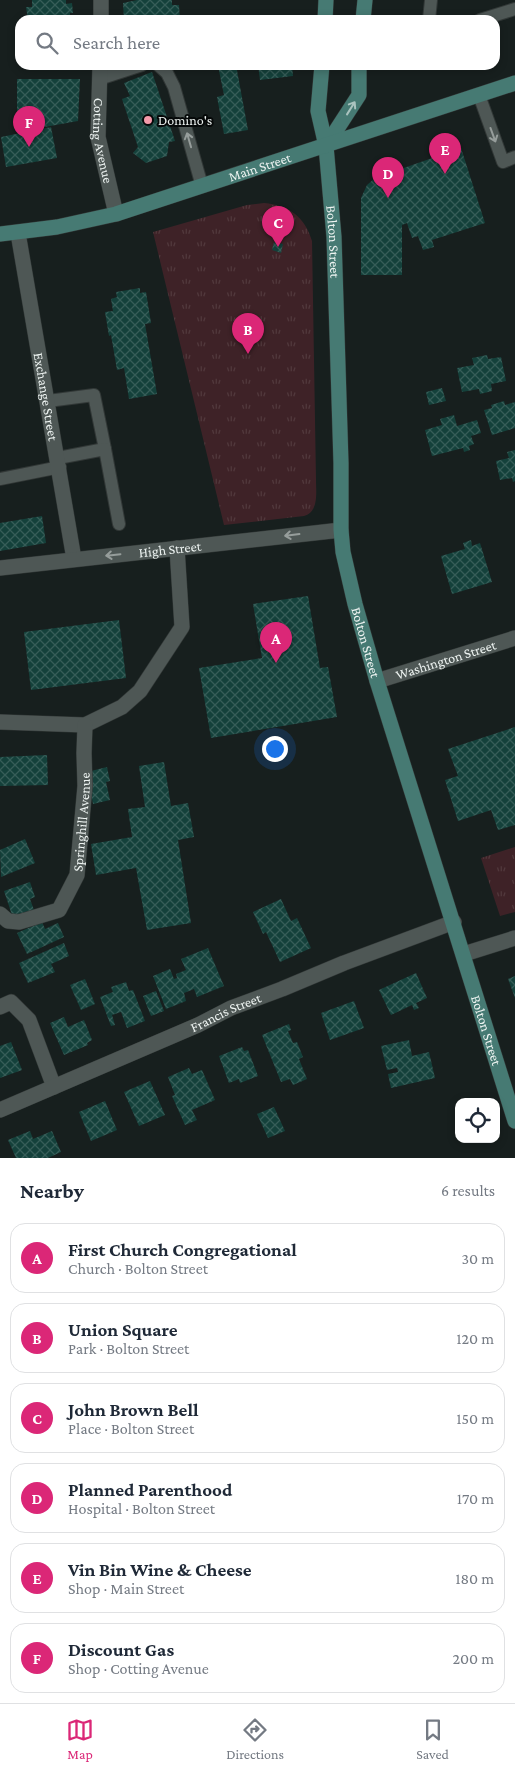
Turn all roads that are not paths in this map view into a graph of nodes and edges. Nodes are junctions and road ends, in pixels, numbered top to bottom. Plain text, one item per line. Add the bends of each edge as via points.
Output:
1 (101, 0) edge
2 (326, 0) edge
3 (365, 0) edge
4 (431, 0) edge
5 (515, 10) edge
6 (101, 15) edge
7 (325, 15) edge
8 (364, 15) edge
9 (430, 15) edge
10 (498, 15) edge
11 (164, 70) edge
12 (322, 70) edge
13 (359, 70) edge
14 (99, 72) edge
15 (515, 84) edge
16 (479, 96) junction
17 (326, 146) junction
18 (515, 157) edge
19 (202, 186) junction
20 (116, 214) junction
21 (18, 233) junction
22 (0, 234) edge
23 (48, 401) junction
24 (105, 449) junction
25 (59, 462) junction
26 (0, 479) edge
27 (119, 524) dead end
28 (341, 530) junction
29 (177, 548) junction
30 (74, 560) junction
31 (0, 568) edge
32 (515, 638) edge
33 (377, 681) junction
34 (0, 722) edge
35 (85, 725) junction
36 (0, 914) edge
37 (454, 922) junction
38 (515, 938) edge
39 (464, 954) junction
40 (0, 1007) edge
41 (54, 1087) junction
42 (0, 1110) edge
43 (515, 1121) edge

1 - 6 street
2 - 7 main road
3 - 8 main road
4 - 9 lane
5 - 10 lane
19 -> 11 lane via 174,87
12 - 17 main road, Bolton Street via 318,111
17 -> 13 main road via 359,95
14 - 20 street, Cotting Avenue via 98,137
15 - 16 main road, Main Street
16 - 17 main road, Main Street
16 -> 18 lane via 503,162
17 - 19 main road, Main Street
17 - 28 main road, Bolton Street via 334,238
19 - 20 main road, Main Street
20 - 21 main road, Main Street
21 - 22 main road, Main Street
21 - 23 street, Exchange Street
23 - 24 lane via 94,395
23 - 25 street, Exchange Street
24 - 25 lane
24 - 27 lane
25 - 26 lane
25 - 30 street, Exchange Street
28 -> 29 street, High Street
28 - 33 main road, Bolton Street via 342,552
29 -> 30 street, High Street
29 - 35 street via 182,627 140,691 122,707
30 - 31 street, High Street
32 - 33 street, Washington Street
33 - 37 main road, Bolton Street
34 - 35 street
35 - 36 street, Springhill Avenue via 77,875 59,910 19,922 8,921
37 - 39 main road, Bolton Street
37 - 41 street, Francis Street via 231,1008
38 - 39 street
39 - 43 main road, Bolton Street
40 - 41 street via 11,1002 29,1020
41 - 42 street, Francis Street

